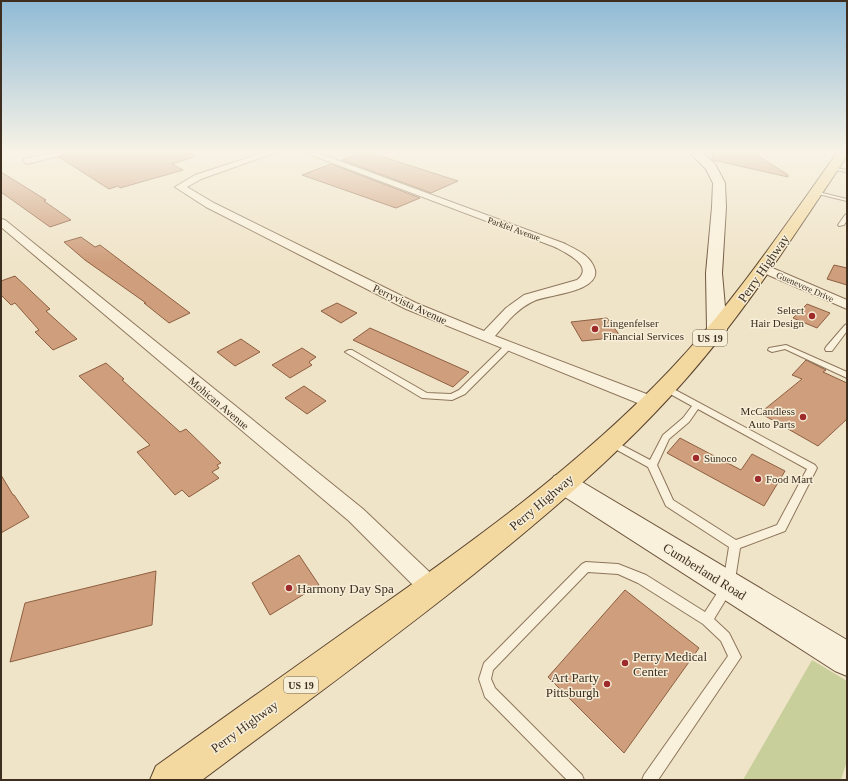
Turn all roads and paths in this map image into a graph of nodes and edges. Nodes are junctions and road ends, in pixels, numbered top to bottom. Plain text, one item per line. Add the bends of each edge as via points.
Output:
1 (183, 189) edge
2 (408, 189) edge
3 (718, 189) edge
4 (818, 189) edge
5 (816, 192) junction
6 (847, 200) edge
7 (847, 216) edge
8 (1, 222) edge
9 (841, 226) dead end
10 (763, 268) junction
11 (847, 305) edge
12 (847, 326) edge
13 (717, 330) junction
14 (486, 337) junction
15 (509, 346) junction
16 (829, 349) dead end
17 (772, 350) dead end
18 (349, 352) dead end
19 (847, 376) edge
20 (659, 395) junction
21 (697, 405) junction
22 (610, 442) junction
23 (652, 465) junction
24 (563, 483) junction
25 (735, 545) junction
26 (728, 586) junction
27 (432, 589) junction
28 (707, 620) junction
29 (847, 659) edge
30 (170, 780) edge
31 (577, 780) edge
32 (649, 780) edge

1 - 14 street, Perryvista Avenue via 389,295
2 - 14 street, Parkfel Avenue via 558,245 571,251 587,264 589,276 582,283 530,297 512,310
3 - 13 street via 714,268
4 - 5 main road, Perry Highway / US 19
5 - 6 lane
5 - 10 main road, Perry Highway / US 19
7 - 9 lane
8 - 27 street, Mohican Avenue via 356,515
10 - 11 street, Guenevere Drive
10 - 13 main road, Perry Highway / US 19
12 - 16 lane
13 - 20 main road, Perry Highway / US 19
14 - 15 street, Perryvista Avenue
15 - 18 lane via 462,392 452,397 425,396
15 - 20 street, Perryvista Avenue
17 - 19 lane via 786,347
20 - 21 lane
20 - 22 main road, Perry Highway / US 19
21 - 23 lane via 686,420 666,437
21 - 25 lane via 812,468 781,528
22 - 23 lane
22 - 24 main road, Perry Highway / US 19
23 - 25 lane via 669,503
24 - 26 street, Cumberland Road
24 - 27 main road, Perry Highway / US 19
25 - 26 lane
26 - 28 lane
26 - 29 street, Cumberland Road
27 - 30 main road, Perry Highway / US 19
28 - 31 lane via 642,579 618,569 586,567 488,667 485,679 490,692
28 - 32 lane via 725,637 735,657

